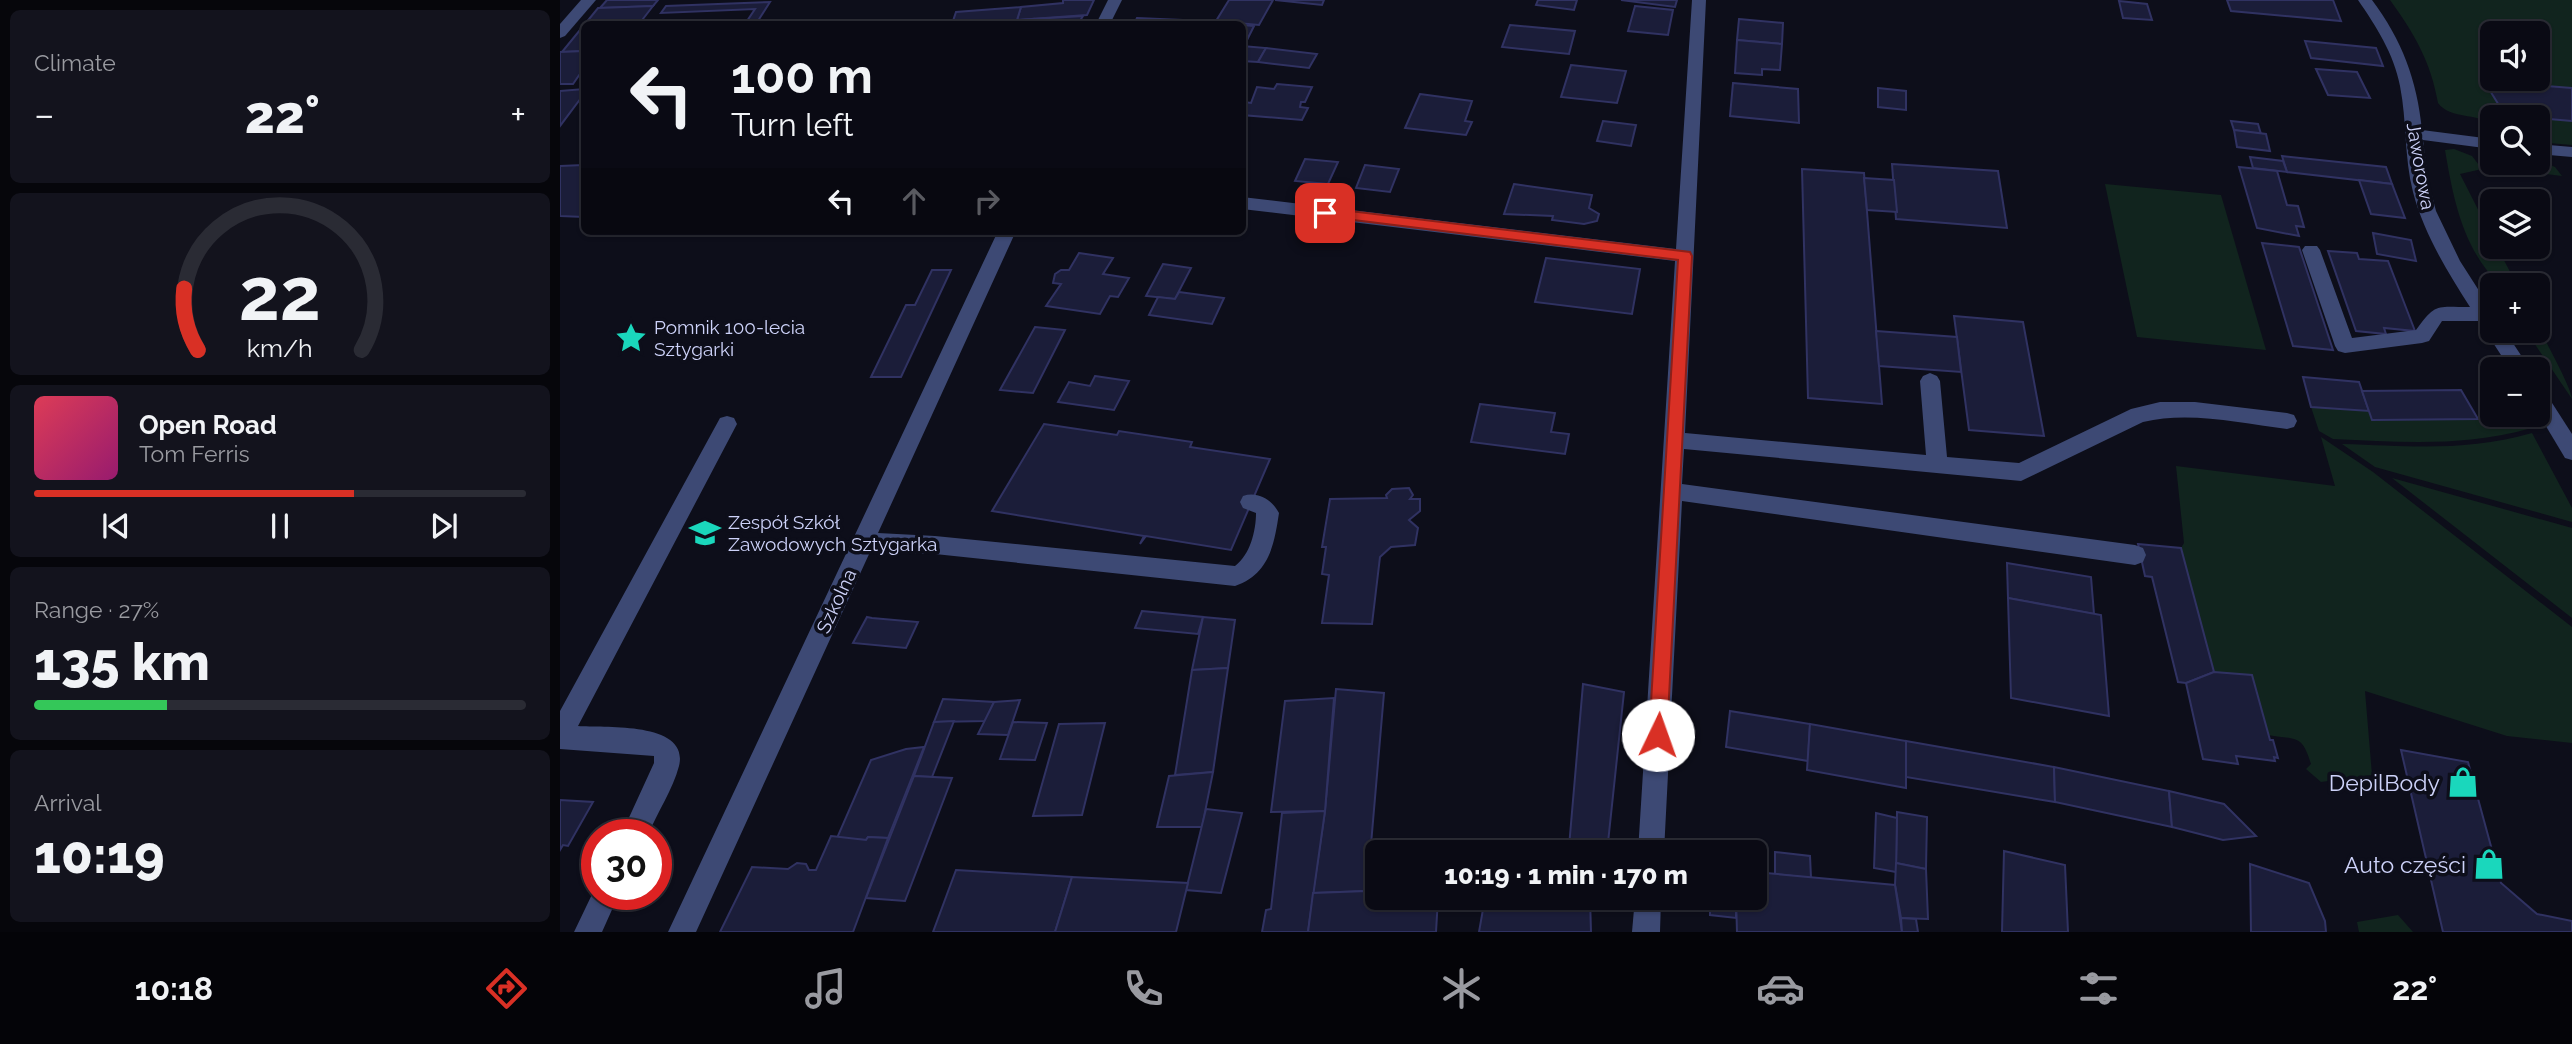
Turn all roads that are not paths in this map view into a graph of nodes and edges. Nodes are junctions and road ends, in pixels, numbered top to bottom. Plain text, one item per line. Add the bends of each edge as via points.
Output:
1 (589, 0) edge
2 (1115, 0) edge
3 (1699, 0) edge
4 (2365, 0) edge
5 (1104, 21) edge
6 (560, 33) edge
7 (2414, 134) junction
8 (2480, 142) edge
9 (2550, 150) edge
10 (2572, 152) edge
11 (1246, 203) edge
12 (1005, 235) edge
13 (2311, 250) dead end
14 (1685, 256) junction
15 (2480, 308) edge
16 (2480, 322) edge
17 (1930, 381) dead end
18 (2550, 416) edge
19 (2287, 421) dead end
20 (727, 424) dead end
21 (1676, 440) junction
22 (2572, 452) edge
23 (1937, 464) junction
24 (1672, 491) junction
25 (1251, 502) dead end
26 (863, 542) junction
27 (2135, 555) dead end
28 (560, 736) edge
29 (641, 819) edge
30 (1652, 840) edge
31 (598, 910) edge
32 (1647, 910) edge
33 (588, 932) edge
34 (682, 932) edge
35 (1646, 932) edge

1 - 6 street
2 - 5 street
3 - 14 street
4 - 7 street, Jaworowa via 2405,73
7 - 8 street
7 - 15 street, Jaworowa via 2430,217
9 - 10 street
11 - 14 street
12 - 26 street, Szkolna
13 - 16 street via 2345,346 2422,336 2437,314
14 - 21 street
17 - 23 street
18 - 22 street
19 - 23 street via 2160,410 2138,415 2021,472
20 - 28 street
21 - 23 street
21 - 24 street
24 - 27 street
24 - 30 street
25 - 26 street via 1264,507 1267,520 1253,563 1235,576 935,545
26 - 34 street, Szkolna
28 - 29 street via 655,743 666,750 667,764
31 - 33 street
32 - 35 street

